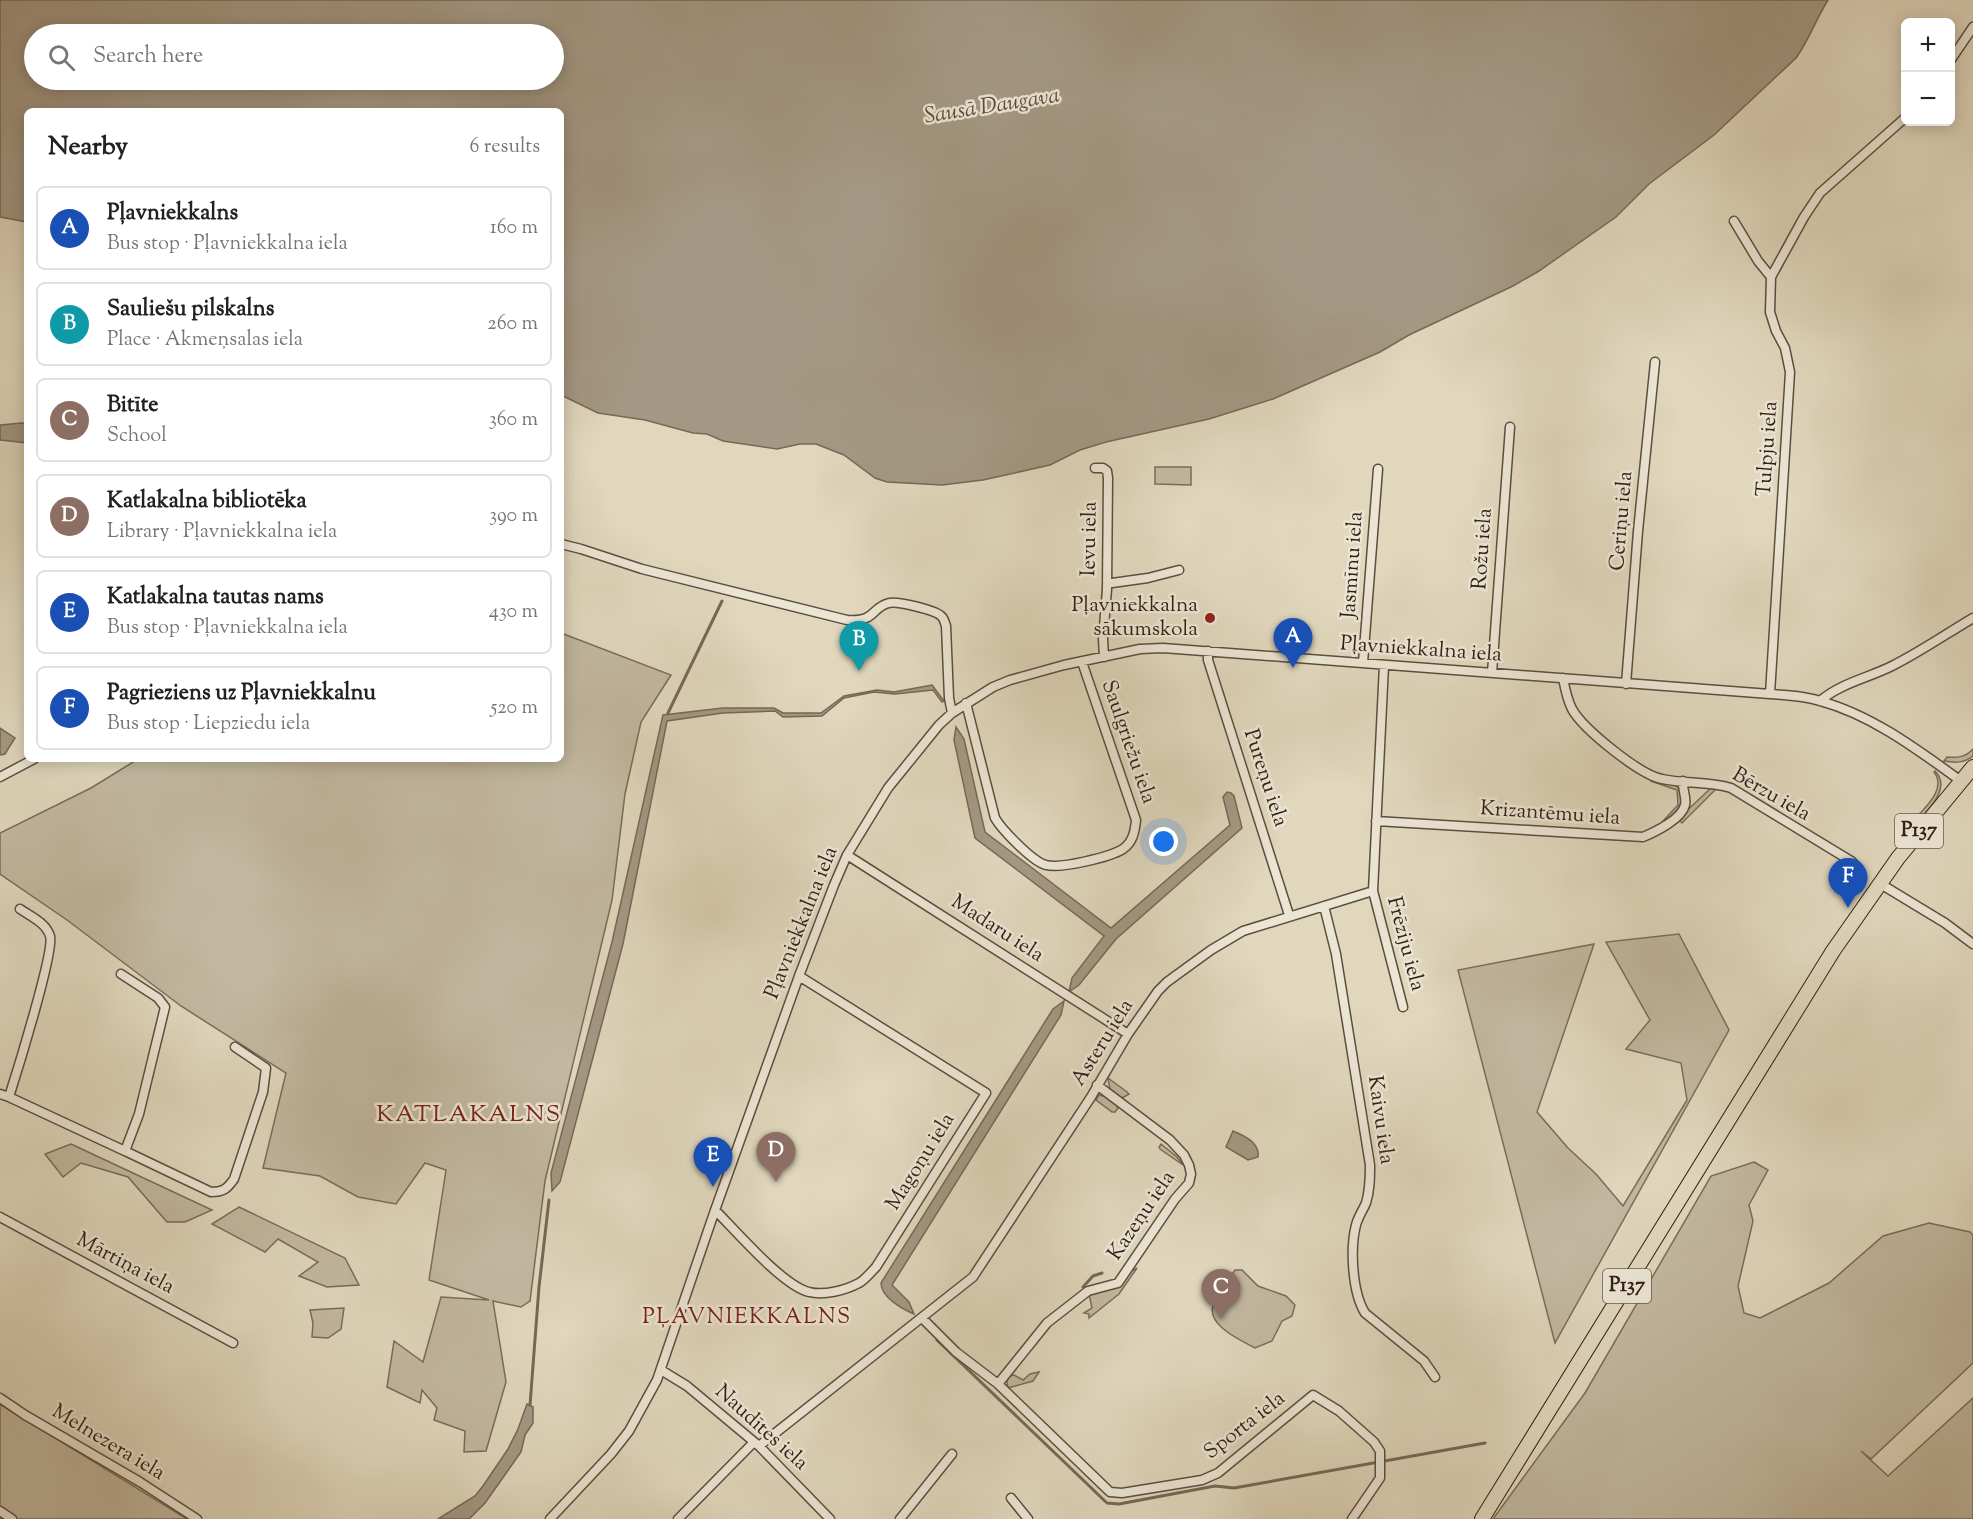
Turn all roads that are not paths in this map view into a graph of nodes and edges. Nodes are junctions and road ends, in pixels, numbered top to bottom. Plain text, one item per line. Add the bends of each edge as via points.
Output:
1 (1973, 29) edge
2 (1955, 54) edge
3 (1901, 121) edge
4 (1734, 221) dead end
5 (1772, 277) junction
6 (1655, 362) dead end
7 (1510, 427) dead end
8 (1095, 468) dead end
9 (1378, 469) dead end
10 (564, 545) edge
11 (1179, 570) dead end
12 (1107, 581) junction
13 (1973, 618) edge
14 (1208, 651) junction
15 (1104, 657) junction
16 (1082, 662) junction
17 (1364, 663) junction
18 (1384, 666) junction
19 (1492, 673) junction
20 (1563, 678) junction
21 (1626, 684) junction
22 (1770, 694) junction
23 (1820, 700) junction
24 (966, 704) junction
25 (952, 713) junction
26 (28, 762) edge
27 (1973, 767) edge
28 (0, 777) edge
29 (1683, 781) junction
30 (1961, 781) junction
31 (1376, 821) junction
32 (847, 855) junction
33 (1858, 868) dead end
34 (1879, 884) junction
35 (1372, 891) junction
36 (1324, 906) junction
37 (20, 909) dead end
38 (1289, 915) junction
39 (1973, 944) edge
40 (121, 974) dead end
41 (799, 976) junction
42 (1403, 1007) dead end
43 (1128, 1034) junction
44 (235, 1047) dead end
45 (1097, 1085) junction
46 (4, 1096) edge
47 (125, 1150) junction
48 (715, 1209) junction
49 (0, 1217) edge
50 (922, 1318) junction
51 (232, 1343) dead end
52 (661, 1370) junction
53 (1435, 1377) dead end
54 (998, 1384) junction
55 (0, 1398) edge
56 (756, 1444) junction
57 (952, 1454) dead end
58 (1011, 1498) dead end
59 (0, 1511) edge
60 (12, 1519) edge
61 (197, 1519) edge
62 (550, 1519) edge
63 (678, 1519) edge
64 (830, 1519) edge
65 (900, 1519) edge
66 (1028, 1519) edge
67 (1352, 1519) edge
68 (1482, 1519) edge

1 - 2 street
3 - 5 street via 1820,193
4 - 5 street
5 - 22 street, Tulpju iela via 1770,312 1790,372
6 - 21 street, Ceriņu iela
7 - 19 street, Rožu iela
8 - 12 street, Ievu iela via 1107,471 1108,478
9 - 17 street, Jasmīnu iela
10 - 25 street via 653,572 847,620 867,619 882,606 896,602 934,612 942,616 946,626
11 - 12 street via 1112,584
12 - 15 street, Ievu iela
13 - 23 street via 1891,667 1832,690
14 - 15 street, Pļavniekkalna iela via 1140,649
14 - 17 street, Pļavniekkalna iela
14 - 38 street, Pureņu iela
15 - 16 street, Pļavniekkalna iela
16 - 24 street, Pļavniekkalna iela via 1010,680
16 - 24 street, Saulgriežu iela via 1136,820 1135,834 1124,848 1067,867 1044,865 1004,833 995,818
17 - 18 street, Pļavniekkalna iela
18 - 19 street, Pļavniekkalna iela
18 - 31 street
19 - 20 street, Pļavniekkalna iela
20 - 21 street, Pļavniekkalna iela
20 - 29 street, Bērzu iela via 1572,709 1583,725 1620,756 1660,779
21 - 22 street, Pļavniekkalna iela
22 - 23 street, Pļavniekkalna iela
23 - 30 street, Pļavniekkalna iela via 1887,730
24 - 25 street, Pļavniekkalna iela
25 - 32 street, Pļavniekkalna iela via 888,788
26 - 28 street
27 - 30 main road, P137
29 - 31 street, Krizantēmu iela via 1684,809 1669,824 1642,837
29 - 33 street, Bērzu iela via 1731,788
30 - 34 main road, P137
31 - 35 street
32 - 41 street, Pļavniekkalna iela
32 - 43 street, Madaru iela
34 - 39 street
34 - 68 main road, P137 via 1833,951
35 - 36 street, Asteru iela
35 - 42 street, Frēziju iela
36 - 38 street, Asteru iela
36 - 53 street, Kaivu iela via 1336,954 1370,1165 1370,1190 1354,1236 1356,1292 1365,1313 1424,1361
37 - 46 street via 46,926 52,939
38 - 43 street, Asteru iela via 1227,939 1174,977 1158,991
40 - 47 street via 165,1007 139,1114
41 - 48 street, Pļavniekkalna iela
41 - 48 street, Magoņu iela via 986,1093 876,1268 860,1283 835,1292 809,1292 793,1284
43 - 45 street, Asteru iela
44 - 47 street via 266,1068 263,1092 228,1189 211,1192
45 - 50 street, Asteru iela via 973,1277
45 - 54 street, Kazeņu iela via 1184,1155 1191,1174 1189,1183 1118,1283 1088,1291 1047,1323
46 - 47 street
48 - 52 street, Pļavniekkalna iela
49 - 51 street, Mārtiņa iela
50 - 54 street, Sporta iela via 956,1352
50 - 56 street, Asteru iela
52 - 56 street, Naudītes iela via 687,1386
52 - 62 street, Pļavniekkalna iela via 629,1431
54 - 67 street, Sporta iela via 1110,1492 1122,1493 1202,1480 1218,1473 1312,1395 1339,1411 1380,1451 1380,1478
55 - 61 street, Melnezera iela
56 - 63 street, Asteru iela
56 - 64 street, Naudītes iela
57 - 65 street
58 - 66 street
59 - 60 street

